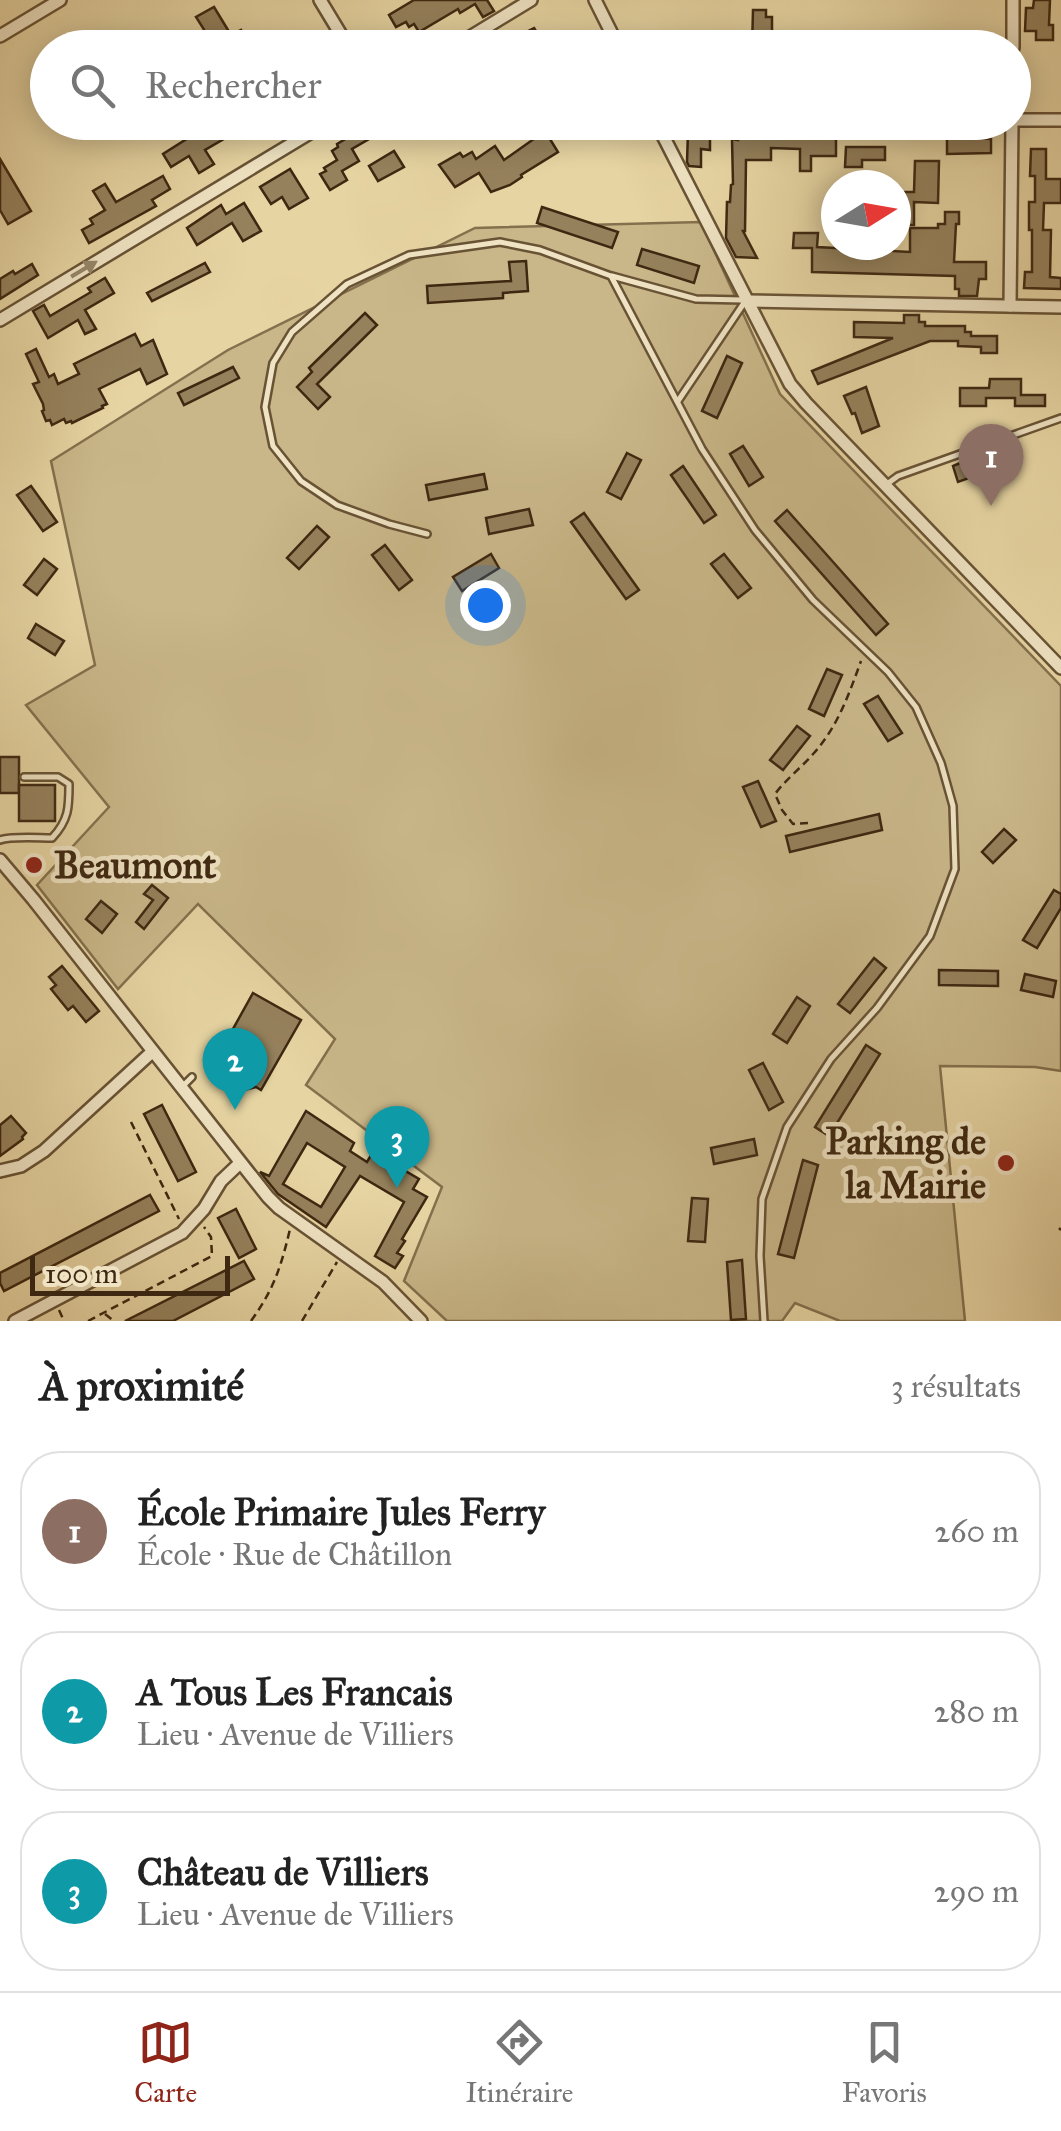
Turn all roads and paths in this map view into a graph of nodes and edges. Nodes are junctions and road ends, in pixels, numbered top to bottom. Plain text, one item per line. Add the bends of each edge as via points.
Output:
1 (60, 0) edge
2 (320, 0) edge
3 (531, 0) edge
4 (595, 0) edge
5 (1013, 0) edge
6 (338, 30) edge
7 (482, 30) edge
8 (609, 30) edge
9 (1013, 30) edge
10 (0, 36) edge
11 (1061, 120) edge
12 (1031, 121) edge
13 (298, 140) edge
14 (665, 140) edge
15 (1013, 140) edge
16 (611, 276) junction
17 (746, 300) junction
18 (1010, 306) junction
19 (1061, 307) edge
20 (0, 320) edge
21 (678, 402) junction
22 (1061, 418) edge
23 (885, 485) junction
24 (427, 534) dead end
25 (865, 650) junction
26 (1061, 668) edge
27 (24, 778) dead end
28 (808, 823) dead end
29 (0, 840) edge
30 (0, 860) edge
31 (152, 1052) junction
32 (192, 1077) dead end
33 (180, 1088) junction
34 (131, 1122) dead end
35 (240, 1164) junction
36 (0, 1171) edge
37 (292, 1218) junction
38 (196, 1219) junction
39 (185, 1230) junction
40 (342, 1252) junction
41 (104, 1313) junction
42 (15, 1321) edge
43 (88, 1321) edge
44 (114, 1321) edge
45 (251, 1321) edge
46 (302, 1321) edge
47 (421, 1321) edge
48 (764, 1321) edge

1 - 10 street
2 - 6 street
3 - 7 street
4 - 8 street
5 - 9 street
11 - 12 street
20 -> 13 street
14 - 17 street
15 - 18 street
16 - 17 lane via 696,300
16 - 21 lane
16 - 24 lane via 500,242 409,254 347,284 292,332 273,363 265,407 274,446 301,481 336,505
17 - 18 street
17 - 21 lane
17 - 23 street via 790,384
18 - 19 street
21 - 25 lane via 754,530
22 - 23 lane
23 - 26 street
25 - 28 path via 840,716 775,794 793,824
25 - 48 lane via 916,707 941,763 953,806 955,869 930,936 787,1127 762,1198
27 - 29 lane via 58,776 69,784 70,812 52,838
30 - 31 street
31 - 33 street
31 - 36 street via 44,1150
32 - 33 lane
33 - 35 street
34 - 39 path
35 - 37 street
35 - 38 street
37 - 40 street
37 - 45 path via 281,1269
38 - 39 street
38 - 41 path via 211,1237 212,1256
39 - 42 street
40 - 46 path
40 - 47 street
41 - 43 path
41 - 44 path

